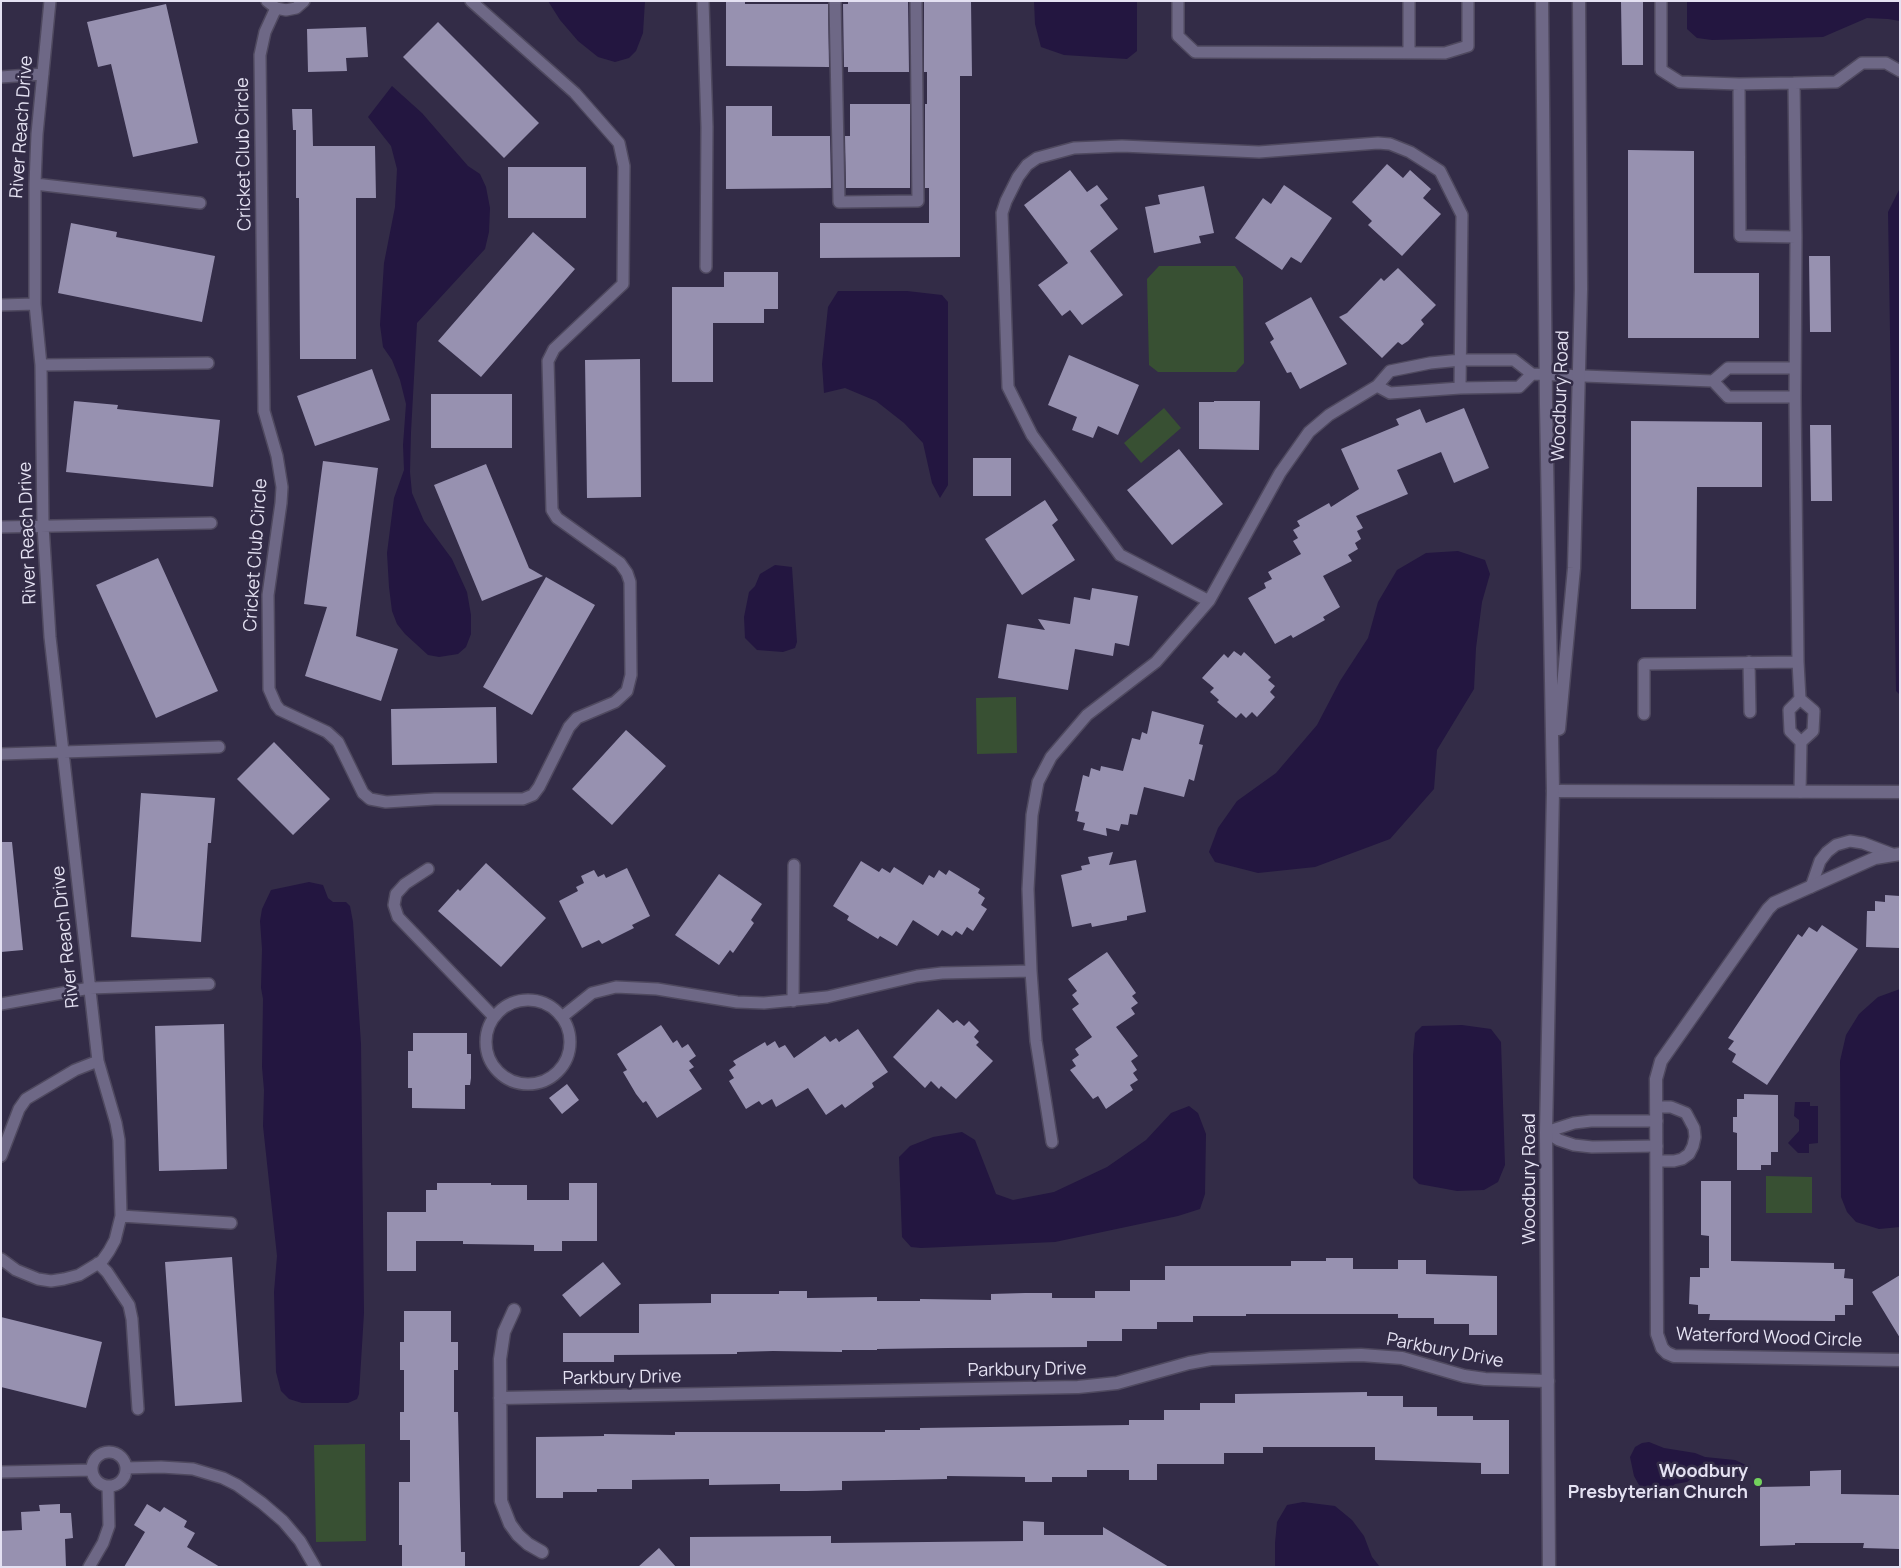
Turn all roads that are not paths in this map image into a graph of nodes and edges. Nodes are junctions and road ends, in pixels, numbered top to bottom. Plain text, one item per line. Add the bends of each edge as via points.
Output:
1 (50, 1) edge
2 (304, 1) edge
3 (472, 1) edge
4 (703, 1) edge
5 (835, 1) edge
6 (916, 1) edge
7 (1178, 1) edge
8 (1409, 1) edge
9 (1468, 1) edge
10 (1542, 1) edge
11 (1580, 1) edge
12 (1661, 1) edge
13 (271, 5) edge
14 (1409, 53) junction
15 (1900, 71) edge
16 (43, 74) junction
17 (1, 77) edge
18 (1794, 83) junction
19 (1739, 84) junction
20 (35, 184) junction
21 (200, 203) dead end
22 (1796, 237) junction
23 (706, 267) dead end
24 (35, 304) junction
25 (1, 305) edge
26 (1461, 360) junction
27 (208, 363) dead end
28 (41, 364) junction
29 (1795, 368) junction
30 (1532, 374) junction
31 (1546, 374) junction
32 (1579, 375) junction
33 (1713, 381) junction
34 (1378, 386) junction
35 (1460, 388) junction
36 (1795, 397) junction
37 (211, 523) dead end
38 (43, 526) junction
39 (1, 528) edge
40 (1209, 601) junction
41 (1749, 662) junction
42 (1798, 662) junction
43 (1800, 699) junction
44 (1750, 712) dead end
45 (1644, 714) dead end
46 (1801, 742) junction
47 (219, 747) dead end
48 (63, 752) junction
49 (1, 754) edge
50 (1553, 791) junction
51 (1800, 792) junction
52 (1900, 792) edge
53 (1896, 854) edge
54 (794, 865) dead end
55 (428, 869) dead end
56 (1811, 887) junction
57 (1031, 971) junction
58 (209, 984) dead end
59 (90, 988) junction
60 (793, 1001) junction
61 (1, 1004) edge
62 (494, 1017) junction
63 (562, 1017) junction
64 (98, 1062) junction
65 (1657, 1107) junction
66 (1657, 1121) junction
67 (1546, 1132) junction
68 (1052, 1142) dead end
69 (1657, 1146) junction
70 (1, 1156) edge
71 (1657, 1161) junction
72 (121, 1216) junction
73 (232, 1223) dead end
74 (1, 1259) edge
75 (98, 1264) junction
76 (514, 1310) dead end
77 (1900, 1360) edge
78 (1548, 1381) junction
79 (500, 1398) junction
80 (138, 1409) dead end
81 (126, 1468) junction
82 (92, 1470) junction
83 (1, 1472) edge
84 (108, 1486) junction
85 (542, 1552) dead end
86 (90, 1567) edge
87 (315, 1567) edge
88 (1549, 1567) edge

1 - 16 lane, River Reach Drive
2 - 13 lane via 291,10
3 - 13 lane, Cricket Club Circle via 575,93 619,144 624,166 623,284 554,349 548,361 548,380 552,510 557,518 620,563 627,572 630,582 631,675 627,691 615,702 577,718 569,727 539,787 522,799 386,802 370,799 363,793 338,742 326,732 280,710 269,689 268,594 282,487 264,411 260,55
4 - 23 lane via 707,127
5 - 6 lane via 839,202 918,201
7 - 14 lane via 1178,36 1195,52
8 - 14 lane
9 - 14 lane via 1468,46 1445,53
10 - 31 street, Woodbury Road
11 - 32 street, Woodbury Road
12 - 19 lane via 1661,70 1680,82
15 - 18 lane via 1886,63 1862,64 1836,82
16 - 17 lane
16 - 20 lane, River Reach Drive
18 - 19 lane
18 - 22 lane
19 - 22 lane via 1740,236
20 - 21 lane
20 - 24 lane, River Reach Drive
22 - 29 lane
24 - 25 lane
24 - 28 lane, River Reach Drive
26 - 30 lane via 1514,360
26 - 34 lane via 1390,371
26 - 35 lane
26 - 40 lane via 1462,215 1440,171 1410,152 1378,143 1259,152 1122,146 1074,148 1037,158 1027,165 1002,213 1008,387 1032,435 1120,555
27 - 28 lane
28 - 38 lane, River Reach Drive
29 - 33 lane via 1728,368
29 - 36 lane
30 - 31 lane
30 - 35 lane via 1519,388
31 - 32 lane
31 - 50 street, Woodbury Road
32 - 33 lane
32 - 50 street, Woodbury Road via 1574,568
33 - 36 lane via 1728,397
34 - 35 lane via 1390,393
34 - 40 lane via 1329,414 1309,432 1280,473
36 - 42 lane
37 - 38 lane
38 - 39 lane
38 - 48 lane, River Reach Drive via 50,636
40 - 57 lane via 1156,662 1087,715 1044,769 1038,782 1032,815 1028,890
41 - 42 lane
41 - 44 lane
41 - 45 lane via 1644,664
42 - 43 lane
43 - 46 lane via 1789,710 1790,732
43 - 46 lane via 1814,711 1813,731
46 - 51 lane
47 - 48 lane
48 - 49 lane
48 - 59 lane, River Reach Drive
50 - 51 street
50 - 67 street, Woodbury Road
51 - 52 street
53 - 56 street, Waterford Wood Circle via 1875,858
53 - 56 lane via 1864,843 1850,841 1836,845 1820,862
54 - 60 lane
55 - 62 lane via 396,894 394,905 398,916
56 - 65 street, Waterford Wood Circle via 1774,903 1762,915 1661,1061 1656,1079
57 - 60 lane via 917,976 827,997
57 - 68 lane via 1036,1041
58 - 59 lane
59 - 61 lane
59 - 64 lane, River Reach Drive
60 - 63 lane via 737,1002 657,989 616,987 592,993
62 - 63 lane via 507,1005 531,999 549,1005
62 - 63 lane via 486,1039 491,1062 508,1079 528,1084 552,1077 568,1058 570,1034
64 - 70 lane via 75,1070 26,1099
64 - 72 lane, River Reach Drive via 119,1140
65 - 66 street, Waterford Wood Circle
65 - 71 lane via 1671,1107 1686,1113 1695,1137 1689,1154 1682,1159
66 - 67 lane via 1591,1121
66 - 69 street, Waterford Wood Circle
67 - 69 lane via 1574,1145
67 - 78 street, Woodbury Road
69 - 71 street, Waterford Wood Circle
71 - 77 street, Waterford Wood Circle via 1657,1334 1667,1353 1674,1356
72 - 73 lane
72 - 75 lane, River Reach Drive via 115,1240
74 - 75 lane, River Reach Drive via 28,1276 51,1281 79,1275
75 - 80 lane via 129,1305
76 - 79 street via 501,1346
78 - 79 street, Parkbury Drive via 1464,1376 1402,1358 1362,1355 1211,1359 1117,1383 1078,1387
78 - 88 street, Woodbury Road
79 - 85 street via 501,1501 504,1513 518,1534
81 - 82 lane via 116,1454 105,1453 95,1459
81 - 84 lane via 119,1483
81 - 87 lane via 193,1469 237,1485 268,1508 292,1532
82 - 83 lane
82 - 84 lane via 98,1483
84 - 86 lane via 109,1526 104,1543

